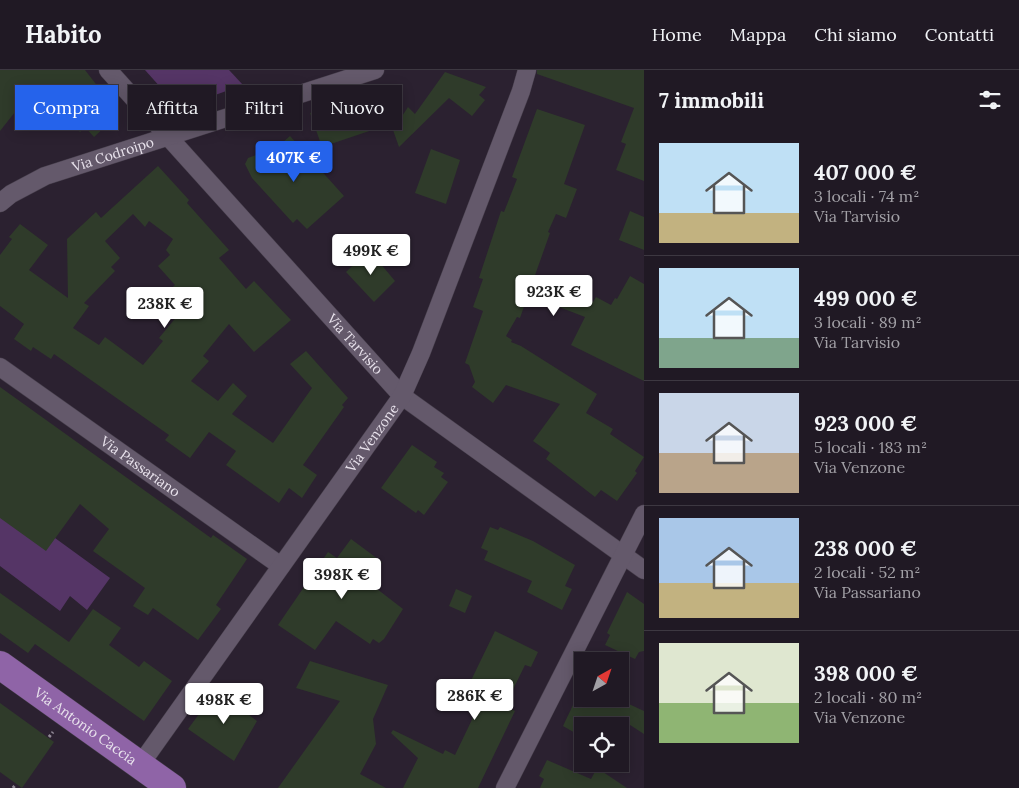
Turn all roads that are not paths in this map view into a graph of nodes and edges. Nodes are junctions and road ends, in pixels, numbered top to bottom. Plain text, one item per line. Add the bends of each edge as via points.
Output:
1 (108, 70) edge
2 (375, 70) edge
3 (527, 70) edge
4 (167, 136) junction
5 (0, 203) edge
6 (0, 366) edge
7 (402, 396) junction
8 (644, 514) edge
9 (623, 555) junction
10 (281, 566) junction
11 (644, 570) edge
12 (0, 664) edge
13 (140, 764) junction
14 (172, 788) edge
15 (505, 788) edge

1 - 4 street, Via Tarvisio
2 - 4 street, Via Codroipo
3 - 7 street, Via Venzone
4 - 5 street, Via Codroipo via 44,176
4 - 7 street, Via Tarvisio
6 - 10 street, Via Passariano
7 - 9 street, Via Tarvisio
7 - 10 street, Via Venzone
8 - 9 street
9 - 11 street, Via Tarvisio
9 - 15 street
10 - 13 street, Via Venzone
12 - 13 main road, Via Antonio Caccia
13 - 14 main road, Via Antonio Caccia

